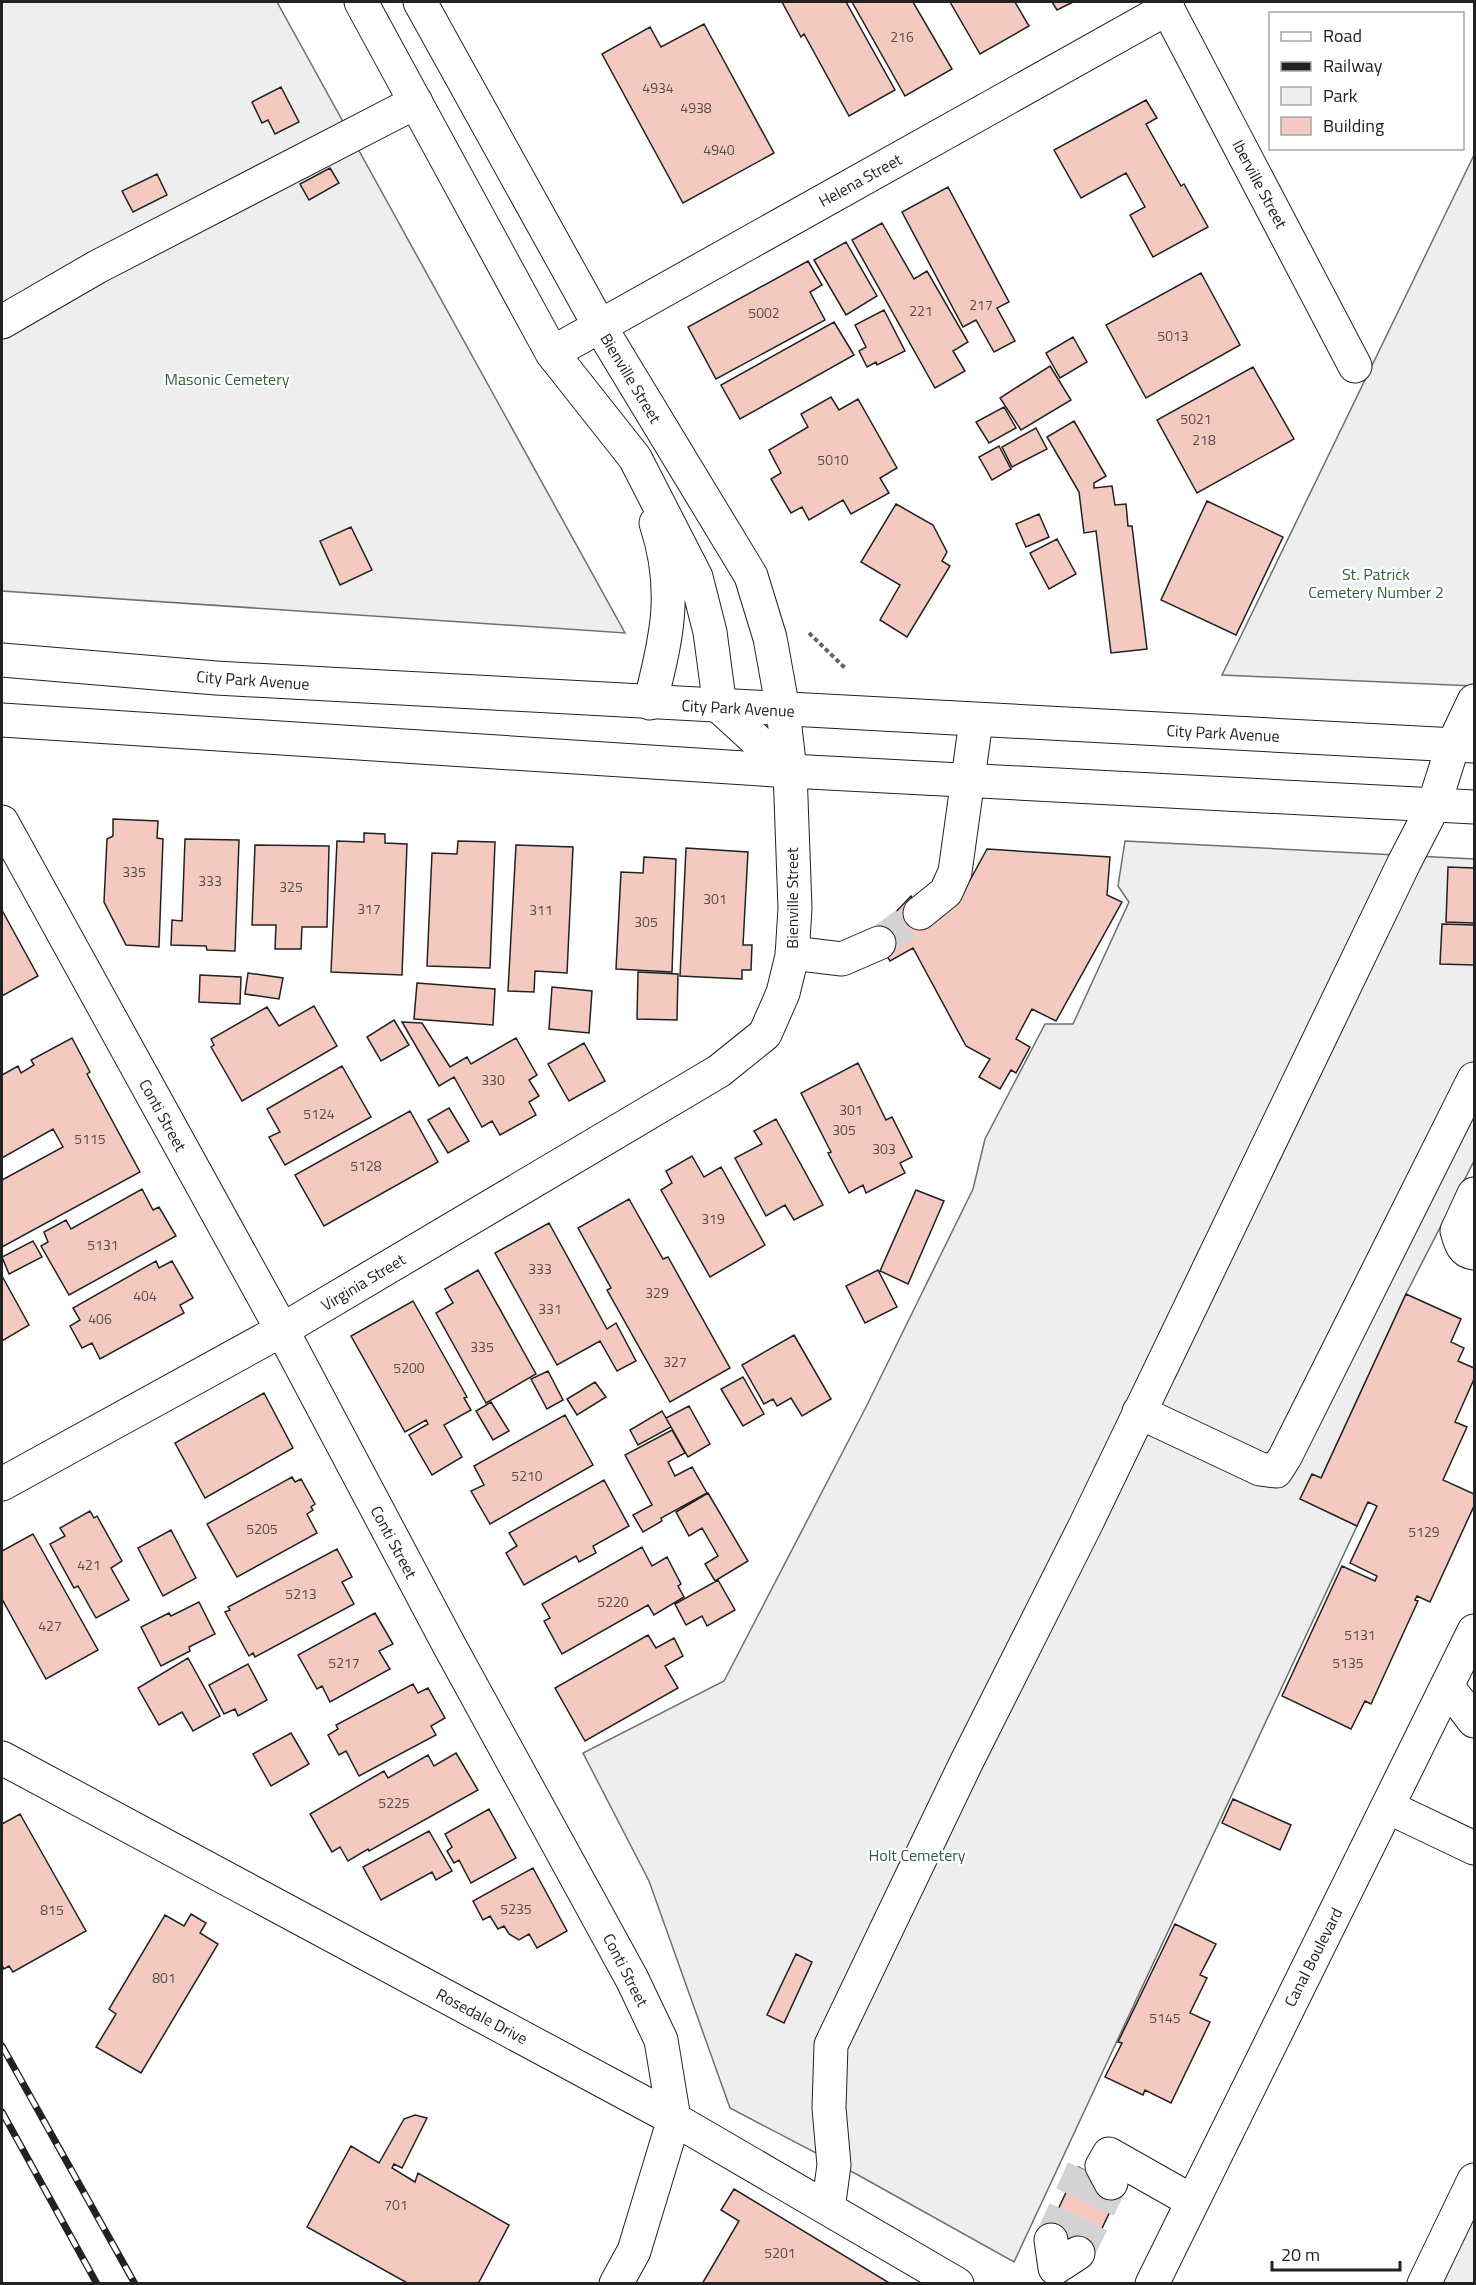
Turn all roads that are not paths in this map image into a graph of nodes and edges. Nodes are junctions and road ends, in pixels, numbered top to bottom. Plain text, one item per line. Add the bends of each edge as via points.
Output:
1 (361, 2) edge
2 (420, 2) edge
3 (1166, 5) edge
4 (416, 102) junction
5 (2, 322) edge
6 (599, 325) junction
7 (552, 353) junction
8 (1355, 366) dead end
9 (635, 458) junction
10 (2, 660) edge
11 (1474, 701) edge
12 (650, 703) junction
13 (720, 707) junction
14 (783, 710) junction
15 (2, 720) edge
16 (976, 721) junction
17 (1464, 746) edge
18 (790, 771) junction
19 (969, 780) junction
20 (1434, 805) junction
21 (1474, 807) edge
22 (2, 822) edge
23 (920, 913) tunnel mouth
24 (879, 943) tunnel mouth
25 (792, 953) junction
26 (719, 1071) joint
27 (1474, 1079) edge
28 (1474, 1194) edge
29 (1466, 1242) edge
30 (282, 1330) junction
31 (1139, 1412) junction
32 (2, 1484) edge
33 (1474, 1631) edge
34 (1447, 1686) junction
35 (1474, 1721) edge
36 (2, 1758) edge
37 (1388, 1806) junction
38 (1474, 1848) edge
39 (674, 2119) junction
40 (1099, 2173) tunnel mouth
41 (1474, 2180) edge
42 (1191, 2201) junction
43 (828, 2209) junction
44 (616, 2283) edge
45 (957, 2283) edge
46 (1152, 2283) edge
47 (1424, 2283) edge

1 - 4 street
2 - 6 street, Bienville Street
3 - 6 street, Helena Street
3 - 8 street, Iberville Street
4 - 5 street via 97,267
4 - 7 street
6 - 7 street, Helena Street
6 - 14 street, Bienville Street via 751,576 770,638
7 - 9 street
9 - 12 street via 661,538 669,593 664,648
9 - 13 street via 696,577 710,632
10 - 12 street, City Park Avenue via 216,678
11 - 17 street
12 - 13 street, City Park Avenue
13 - 14 street, City Park Avenue
13 - 18 street
14 - 16 street, City Park Avenue
14 - 18 street, Bienville Street
15 - 18 street
16 - 17 street, City Park Avenue
16 - 19 street
17 - 20 street
18 - 19 street
18 - 25 street, Bienville Street via 795,908
19 - 20 street
19 - 23 street via 955,872 946,892
20 - 21 street
20 - 31 street
22 - 30 street, Conti Street
24 - 25 street via 842,959
25 - 26 street, Bienville Street via 783,993 765,1034
26 - 30 street, Virginia Street
27 - 31 street via 1275,1471 1260,1469
28 - 29 street
30 - 32 street, Virginia Street
30 - 39 street, Conti Street via 632,1979 661,2040
31 - 43 street via 831,2045 829,2108 834,2165
33 - 34 street, Canal Boulevard
34 - 35 street
34 - 37 street, Canal Boulevard
36 - 39 street, Rosedale Drive
37 - 38 street
37 - 42 street, Canal Boulevard
39 - 43 street, Rosedale Drive
39 - 44 street, Conti Street via 634,2251
40 - 42 street via 1109,2154
41 - 47 street
42 - 46 street, Canal Boulevard
43 - 45 street, Rosedale Drive

